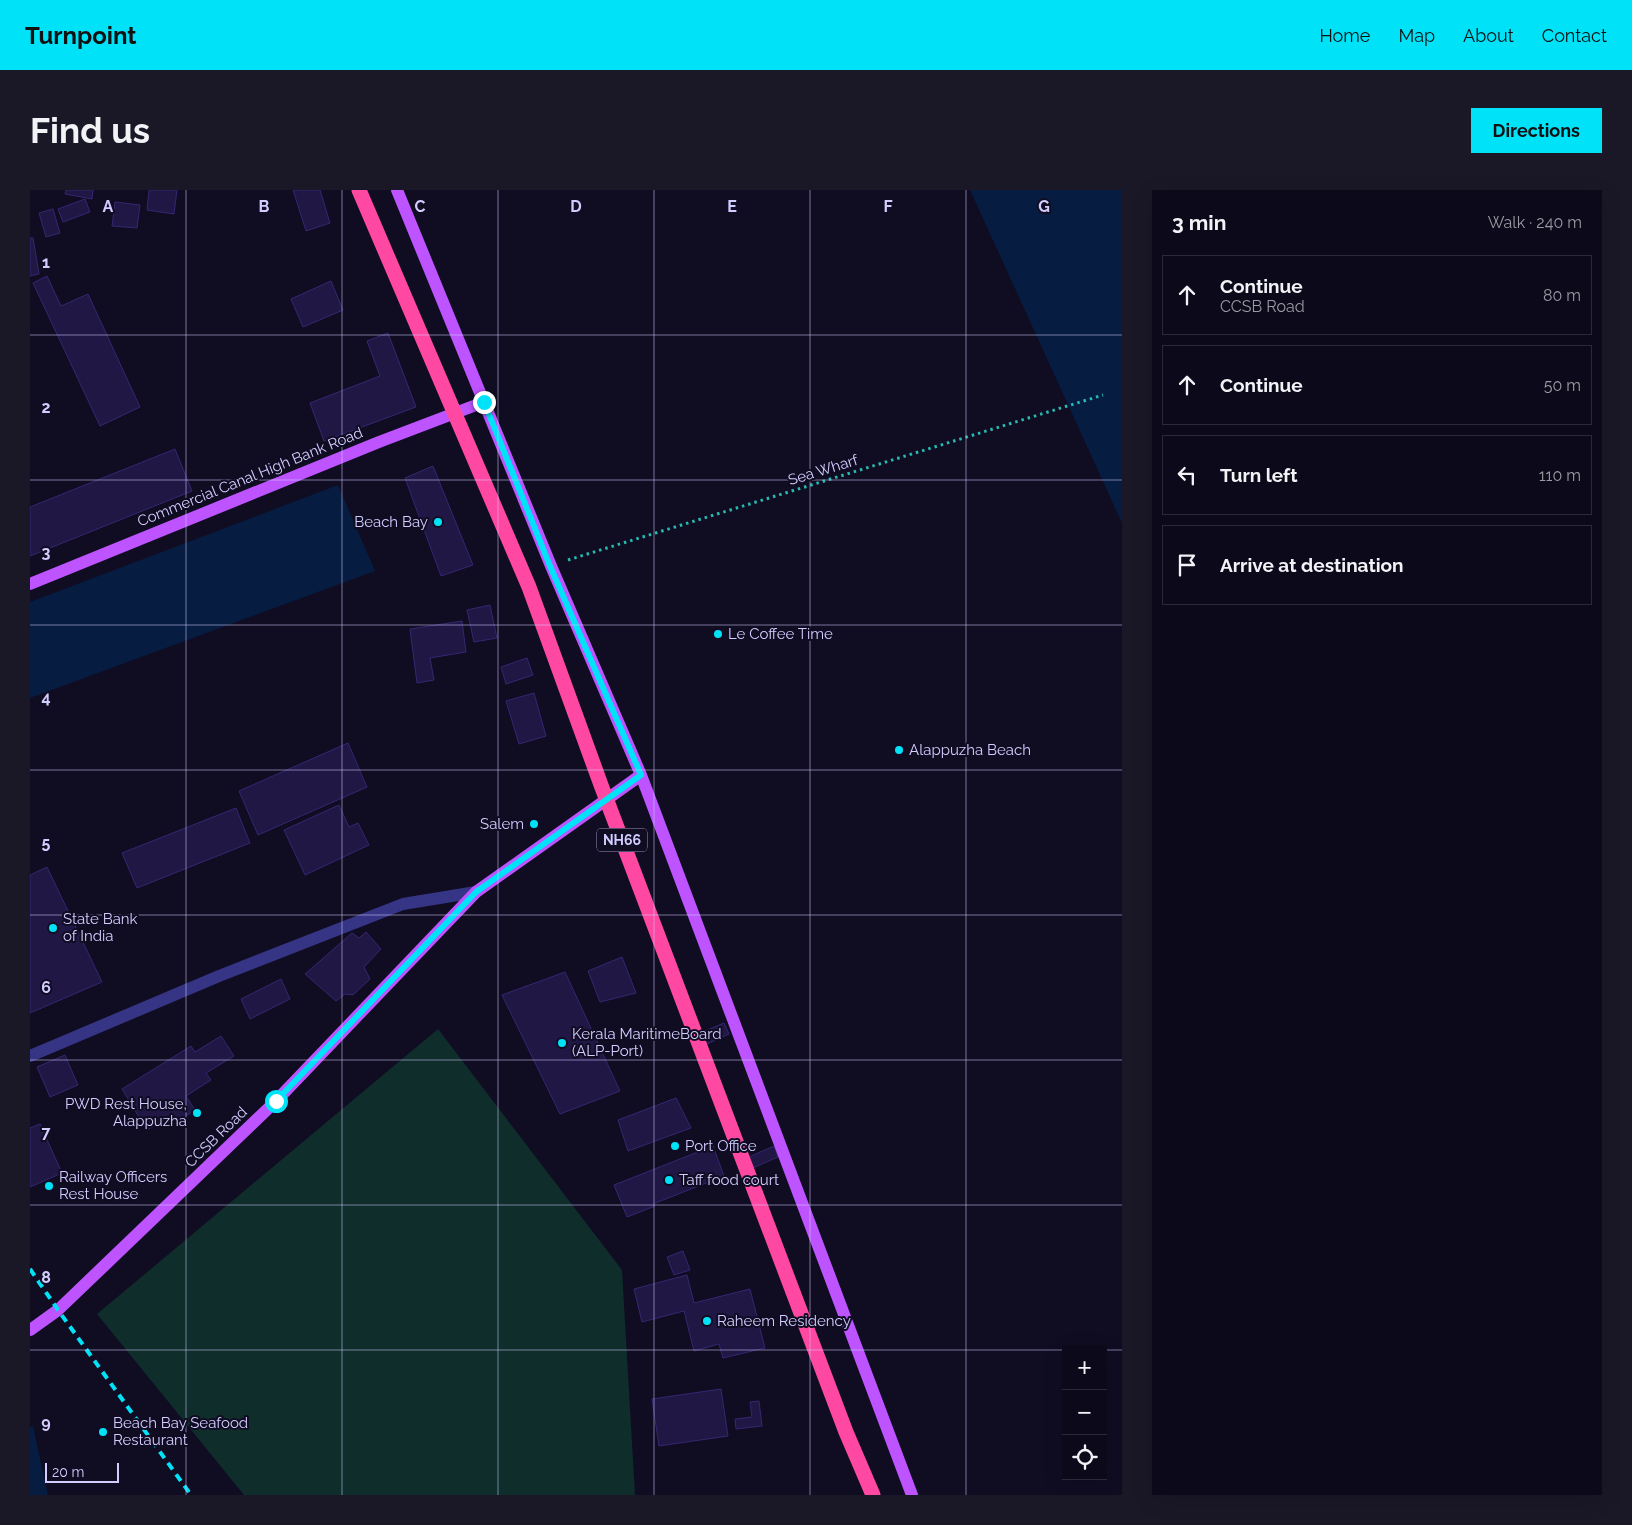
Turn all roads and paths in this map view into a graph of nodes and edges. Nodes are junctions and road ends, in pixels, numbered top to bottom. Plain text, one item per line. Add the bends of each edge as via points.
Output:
1 (359, 190) edge
2 (397, 190) edge
3 (1103, 395) dead end
4 (484, 402) junction
5 (550, 566) junction
6 (30, 584) edge
7 (641, 775) junction
8 (476, 892) junction
9 (30, 1056) edge
10 (30, 1330) edge
11 (873, 1495) edge
12 (912, 1495) edge

1 - 11 highway, NH66, bridge via 529,587 846,1432
2 - 4 main road
3 - 5 path, Sea Wharf
4 - 5 main road
4 - 6 main road, Commercial Canal High Bank Road
5 - 7 main road
7 - 8 main road, CCSB Road
7 - 12 main road
8 - 9 street via 403,904 219,976
8 - 10 main road, CCSB Road via 276,1101 58,1310

